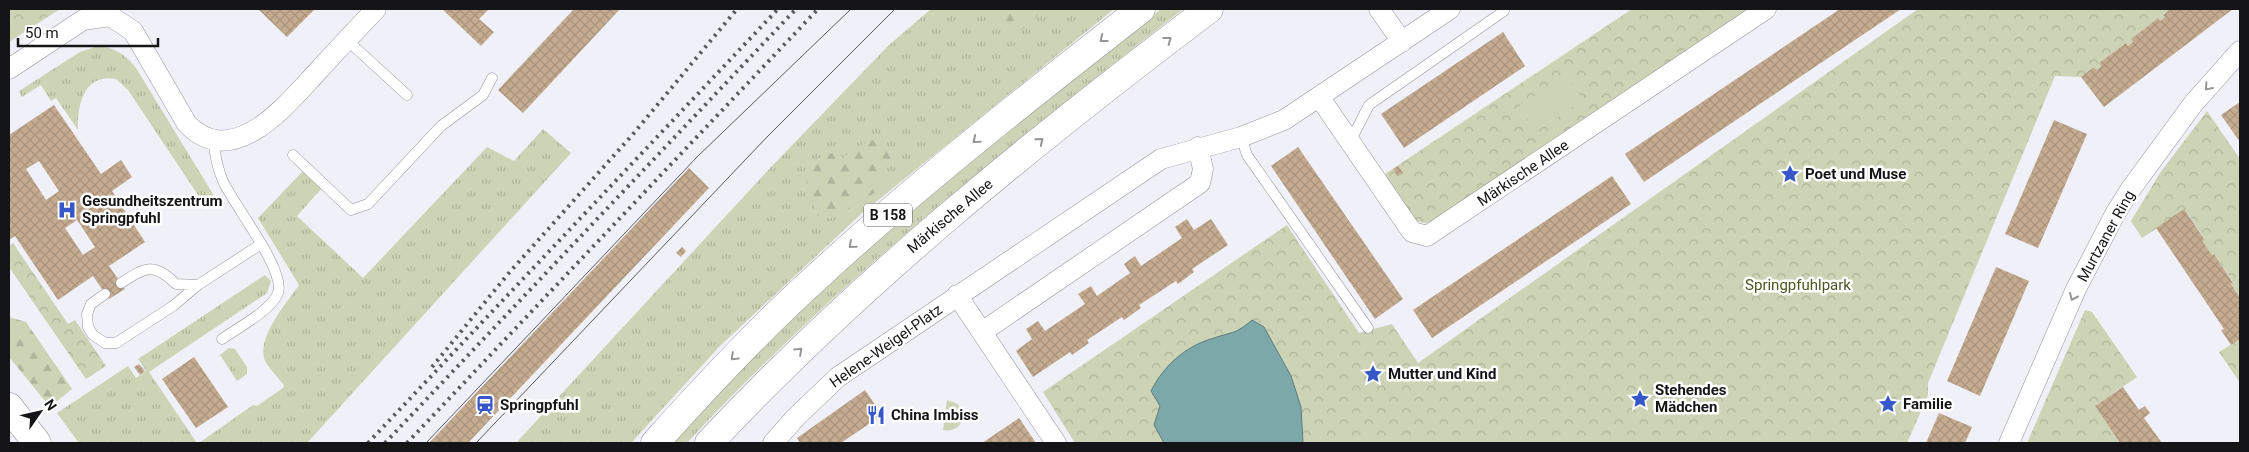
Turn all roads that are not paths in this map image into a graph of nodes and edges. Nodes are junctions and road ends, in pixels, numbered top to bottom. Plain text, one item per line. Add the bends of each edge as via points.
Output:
1 (1141, 9) edge
2 (1208, 9) edge
3 (1450, 9) edge
4 (1766, 9) edge
5 (373, 10) edge
6 (1384, 11) edge
7 (110, 12) edge
8 (1504, 12) dead end
9 (347, 40) junction
10 (1402, 42) junction
11 (2240, 51) edge
12 (9, 68) edge
13 (492, 78) dead end
14 (407, 95) dead end
15 (1320, 98) junction
16 (1241, 137) junction
17 (213, 140) junction
18 (1350, 142) junction
19 (1198, 147) junction
20 (293, 155) dead end
21 (260, 244) junction
22 (121, 283) dead end
23 (198, 285) junction
24 (106, 294) dead end
25 (957, 296) junction
26 (1368, 328) dead end
27 (982, 332) junction
28 (222, 339) dead end
29 (9, 407) edge
30 (37, 443) edge
31 (654, 443) edge
32 (709, 443) edge
33 (775, 443) edge
34 (1056, 443) edge
35 (2009, 443) edge

1 -> 31 main road, B 158 via 921,186 817,276 713,378
32 -> 2 main road, Märkische Allee / B 158 via 789,360 940,223
3 - 10 street
4 - 18 street, Märkische Allee via 1427,236 1412,232
5 - 9 street
6 - 10 street
7 - 12 street via 83,20
7 - 17 street via 132,31 188,124 203,137
8 - 18 lane via 1369,105
9 - 14 lane
9 - 17 street via 271,120 236,138
10 - 15 street
11 -> 35 street, Murtzaner Ring via 2193,104 2130,190 2076,288
13 - 20 lane via 483,96 441,126 360,209 352,210 342,203
15 - 16 street via 1284,120
15 - 18 street, Märkische Allee
16 - 19 street
16 - 26 lane via 1247,155
17 - 21 lane via 222,180
19 - 25 street, Helene-Weigel-Platz via 1162,159
19 - 27 street via 1202,169 1200,183
21 - 23 lane
21 - 28 lane via 279,280 278,293 270,305
22 - 23 lane via 140,270 152,268 164,272 176,284
23 - 24 lane via 173,306 116,343 105,342 93,335 88,327 87,314 91,304
25 - 27 street, Helene-Weigel-Platz
25 - 33 street, Helene-Weigel-Platz via 838,377 796,417
27 - 34 street, Helene-Weigel-Platz
29 - 30 main road

